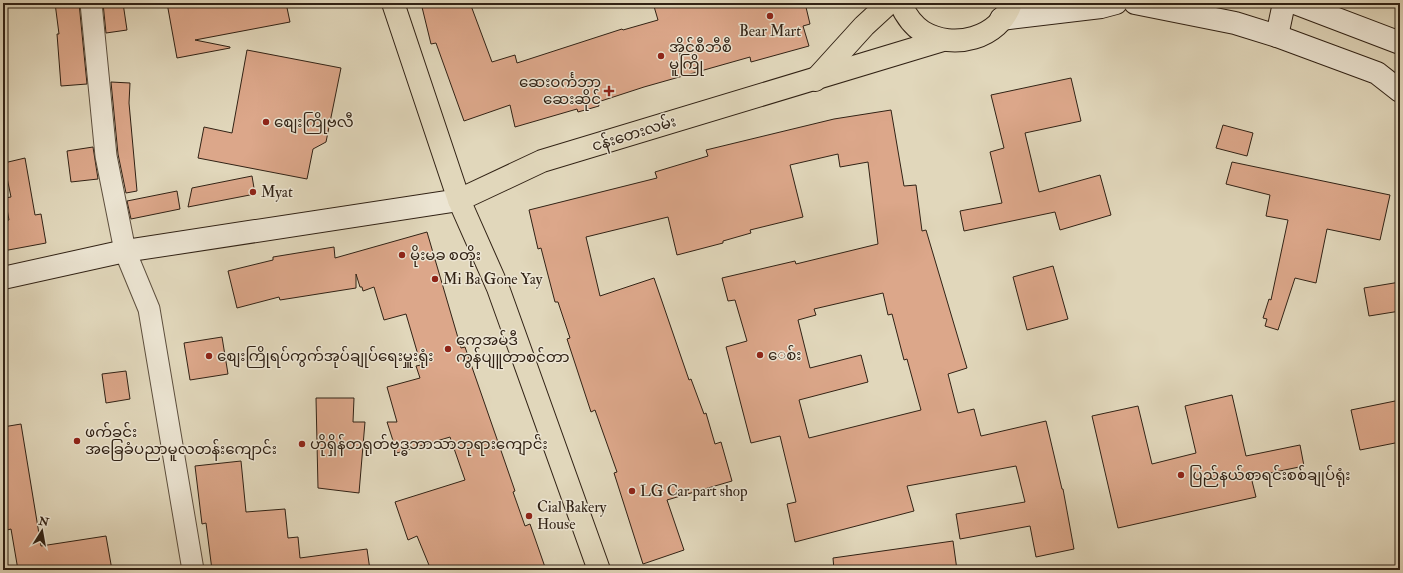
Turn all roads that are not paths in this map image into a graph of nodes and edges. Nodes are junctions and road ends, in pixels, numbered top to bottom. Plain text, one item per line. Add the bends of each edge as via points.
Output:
1 (91, 3) edge
2 (393, 3) edge
3 (889, 3) edge
4 (900, 3) edge
5 (1116, 3) edge
6 (1135, 3) edge
7 (1284, 3) edge
8 (1295, 3) edge
9 (1006, 11) edge
10 (1277, 36) junction
11 (943, 40) junction
12 (1400, 43) edge
13 (814, 80) junction
14 (1400, 91) edge
15 (459, 200) junction
16 (125, 251) junction
17 (3, 278) edge
18 (193, 570) edge
19 (599, 570) edge

1 - 16 street via 106,156
2 - 15 main road
3 - 13 main road
4 - 11 main road via 906,16 922,31
5 - 9 main road via 1100,7
6 - 10 main road via 1235,23
7 - 10 main road
8 - 12 main road
9 - 11 main road via 991,29 978,36 965,40
10 - 14 main road via 1377,73
11 - 13 main road, ငန်းတေးလမ်း
13 - 15 main road, ငန်းတေးလမ်း via 542,161
15 - 16 main road
15 - 19 main road via 498,288
16 - 17 main road
16 - 18 street via 149,309

